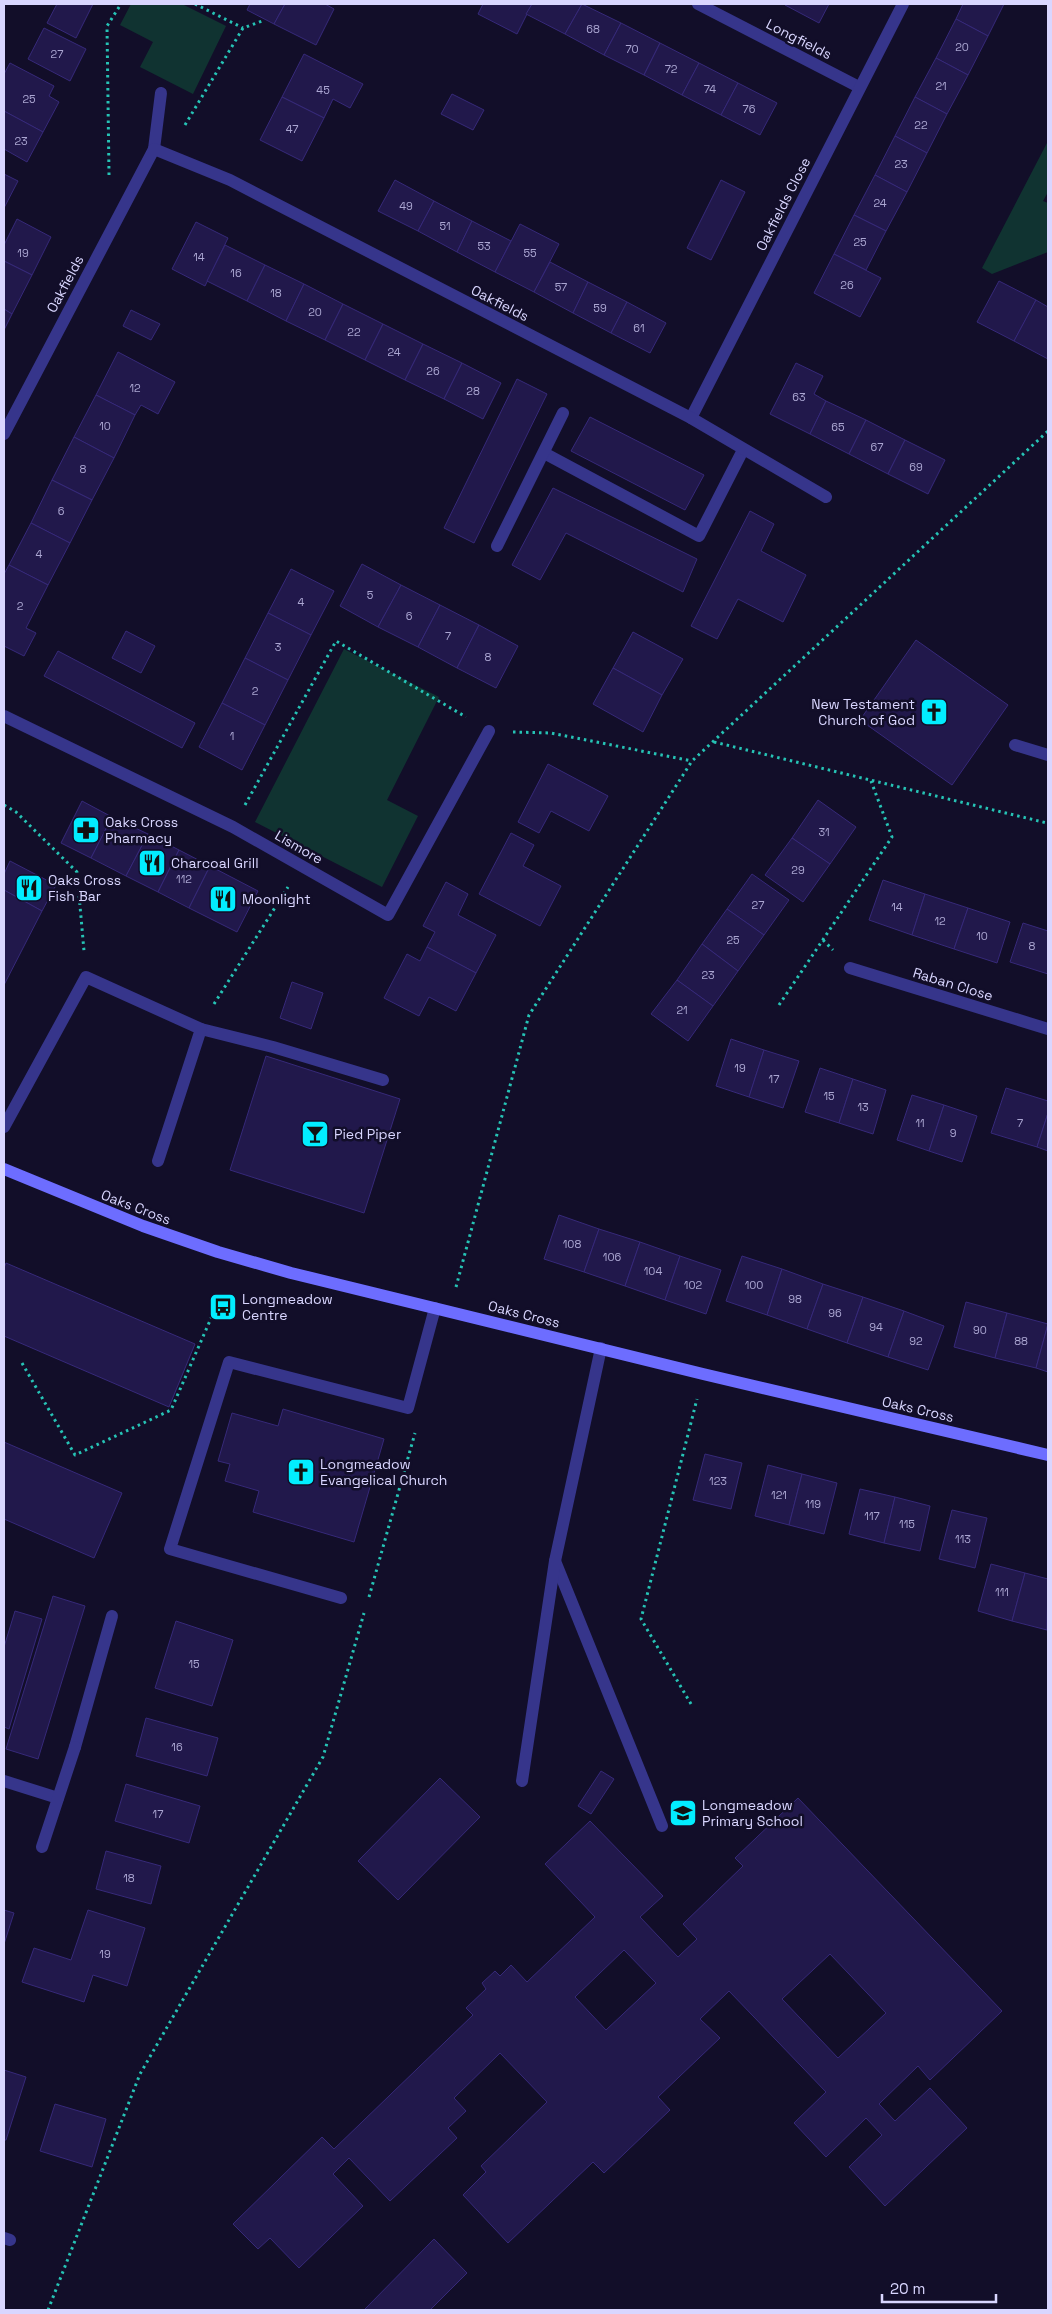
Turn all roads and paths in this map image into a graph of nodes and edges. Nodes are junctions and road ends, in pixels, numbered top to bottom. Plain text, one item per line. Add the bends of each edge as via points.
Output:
1 (121, 4) edge
2 (196, 4) edge
3 (698, 4) edge
4 (903, 4) edge
5 (265, 20) dead end
6 (243, 28) junction
7 (859, 87) junction
8 (161, 93) dead end
9 (154, 150) junction
10 (168, 155) junction
11 (109, 184) dead end
12 (564, 413) dead end
13 (691, 418) junction
14 (4, 434) edge
15 (743, 450) junction
16 (544, 453) junction
17 (826, 497) dead end
18 (498, 546) dead end
19 (4, 716) edge
20 (489, 731) junction
21 (713, 742) dead end
22 (1015, 745) dead end
23 (1048, 755) edge
24 (692, 761) dead end
25 (871, 780) junction
26 (4, 805) edge
27 (1048, 822) edge
28 (233, 827) junction
29 (301, 866) junction
30 (850, 968) dead end
31 (86, 977) junction
32 (779, 1005) dead end
33 (200, 1029) junction
34 (1048, 1029) edge
35 (383, 1080) dead end
36 (4, 1127) edge
37 (158, 1162) dead end
38 (4, 1169) edge
39 (219, 1300) dead end
40 (435, 1308) junction
41 (601, 1348) junction
42 (22, 1363) dead end
43 (703, 1374) junction
44 (1048, 1455) edge
45 (555, 1561) junction
46 (341, 1598) dead end
47 (112, 1616) dead end
48 (691, 1704) dead end
49 (4, 1781) edge
50 (522, 1781) dead end
51 (58, 1798) junction
52 (662, 1826) dead end
53 (42, 1846) dead end

1 - 11 path via 107,26
2 - 6 path
3 - 7 street, Longfields
4 - 7 street, Oakfields Close
5 - 6 path
6 - 10 path
7 - 13 street, Oakfields Close
8 - 9 street, Oakfields
9 - 10 street, Oakfields
9 - 14 street, Oakfields
10 - 13 street, Oakfields via 230,180
12 - 16 street
13 - 15 street, Oakfields
15 - 16 street via 699,536
15 - 17 street, Oakfields
16 - 18 street
19 - 28 street, Lismore
20 - 24 path via 552,733
20 - 28 path via 336,640
20 - 29 street, Lismore via 388,915
21 - 25 path
22 - 23 street
25 - 27 path
25 - 32 path via 892,837
26 - 31 path via 16,812 77,872
28 - 29 street, Lismore
29 - 33 path
30 - 34 street, Raban Close
31 - 33 street
31 - 36 street
33 - 35 street
33 - 37 street
38 - 40 street, Oaks Cross via 143,1226 218,1252
39 - 42 path via 171,1410 74,1455
40 - 41 street, Oaks Cross
40 - 46 street via 408,1408 228,1362 170,1549
41 - 43 street, Oaks Cross
41 - 45 street
43 - 44 street, Oaks Cross
43 - 48 path via 641,1619
45 - 50 street
45 - 52 street
47 - 51 street
49 - 51 street
51 - 53 street

